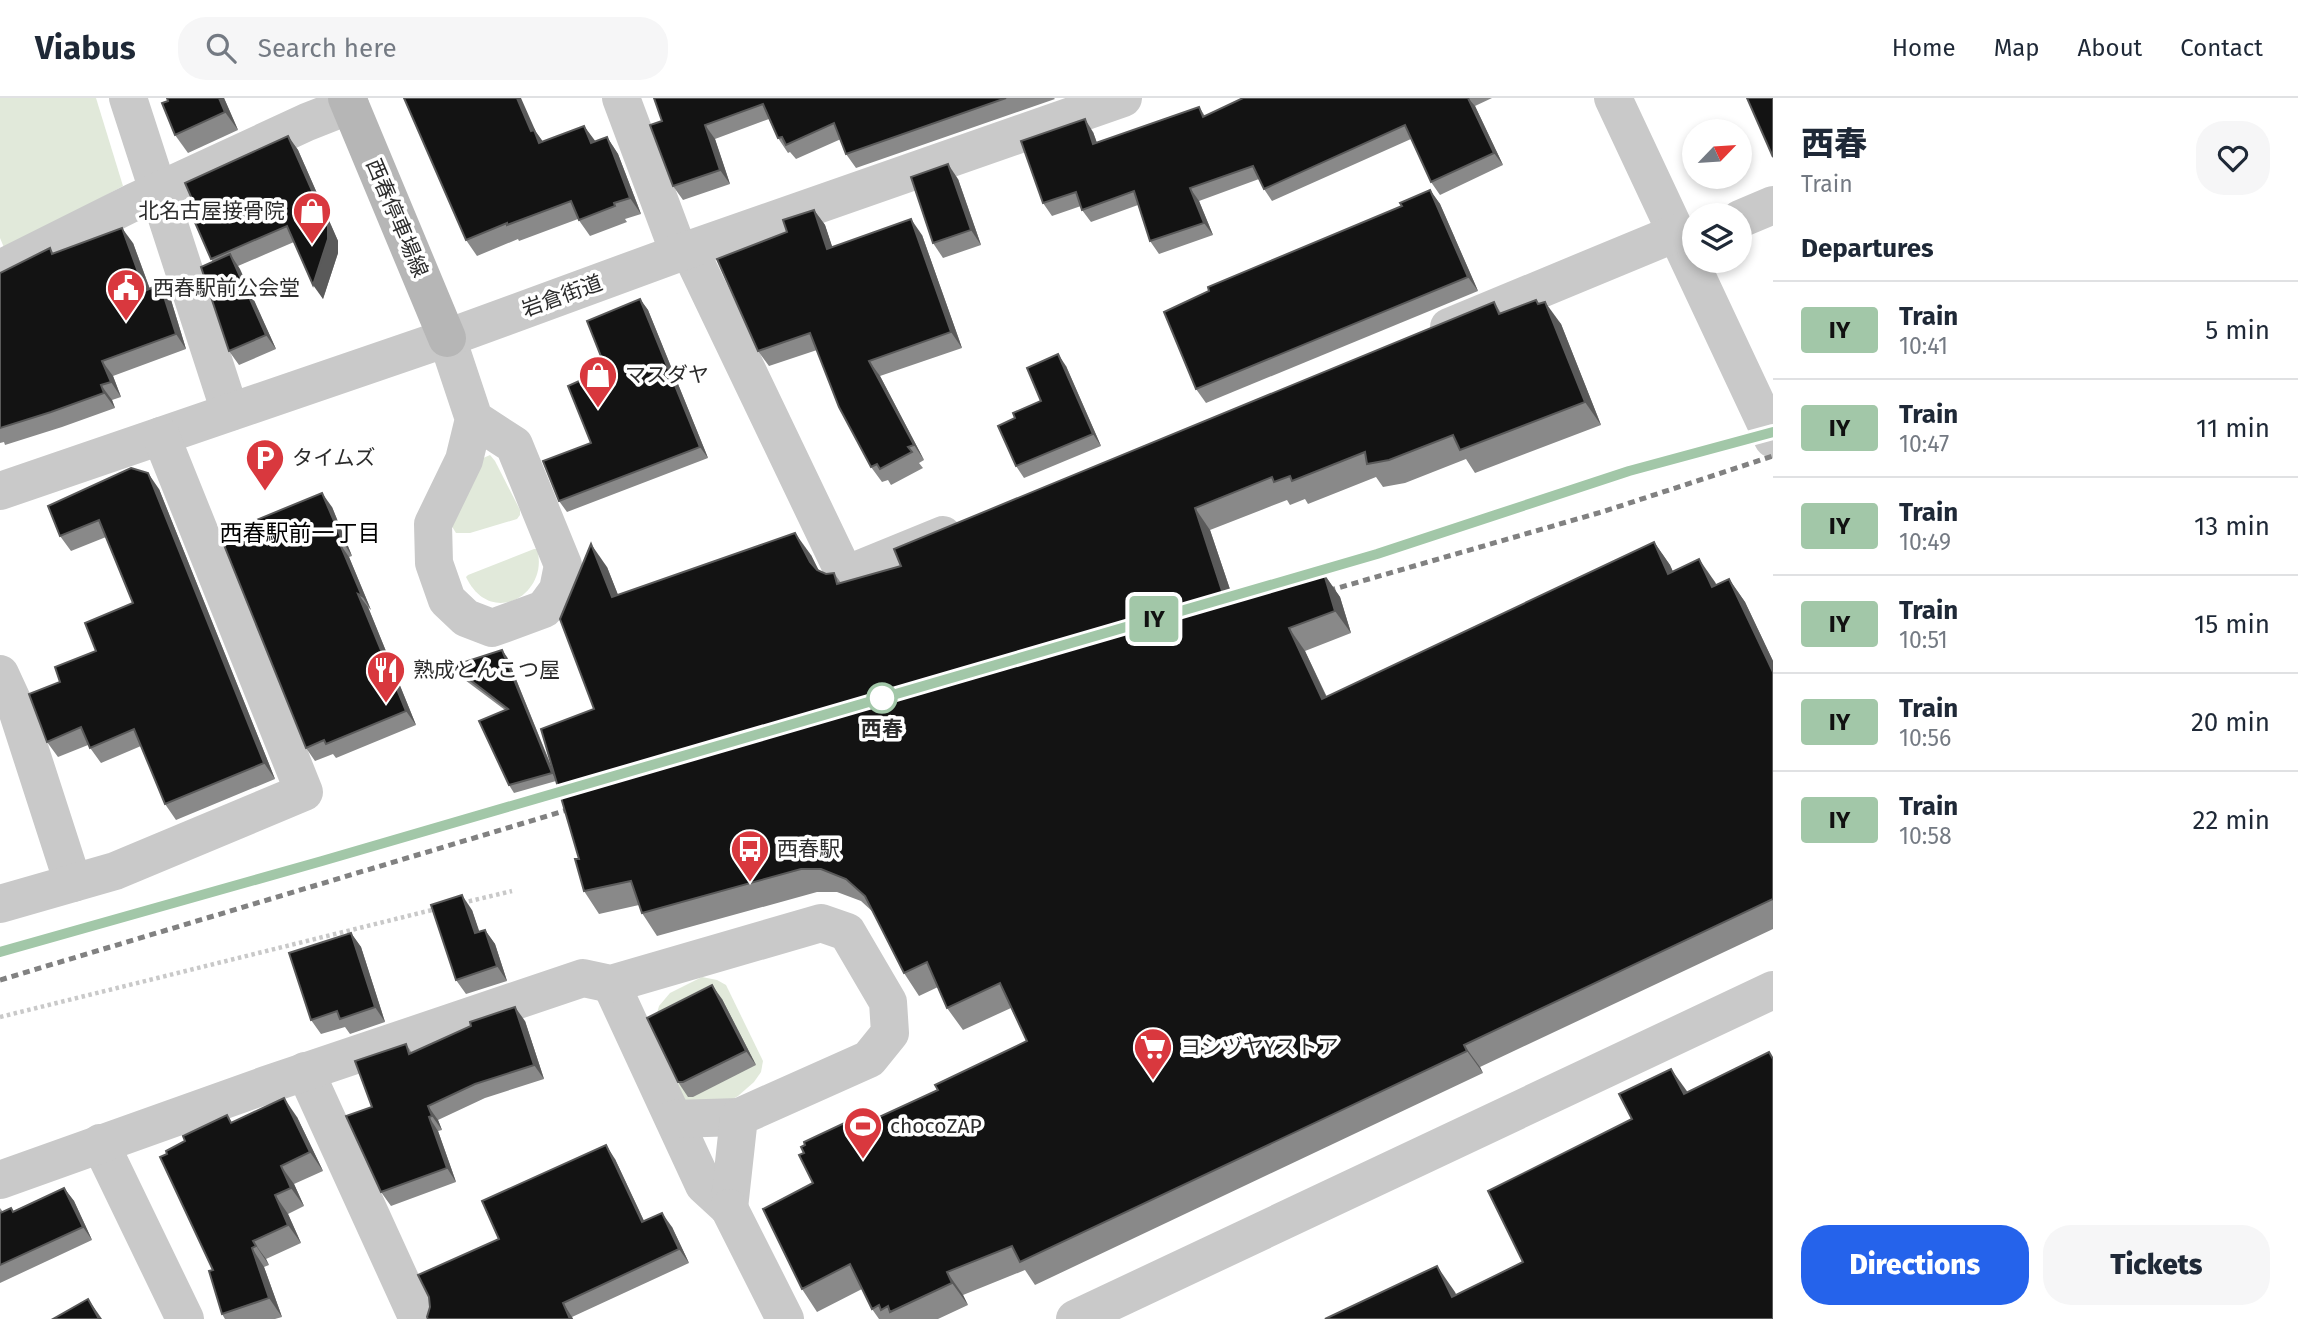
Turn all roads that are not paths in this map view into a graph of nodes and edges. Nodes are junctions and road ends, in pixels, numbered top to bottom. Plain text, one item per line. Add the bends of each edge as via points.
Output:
1 (128, 98) edge
2 (621, 98) edge
3 (1123, 98) edge
4 (1613, 98) edge
5 (349, 102) edge
6 (159, 192) junction
7 (1773, 205) edge
8 (1752, 214) edge
9 (1682, 234) edge
10 (1682, 239) edge
11 (684, 251) junction
12 (0, 269) edge
13 (1702, 273) edge
14 (447, 338) junction
15 (1411, 342) edge
16 (1764, 397) edge
17 (230, 412) junction
18 (474, 419) junction
19 (161, 436) junction
20 (1773, 439) edge
21 (0, 491) edge
22 (977, 521) edge
23 (0, 674) edge
24 (73, 883) junction
25 (0, 904) edge
26 (611, 984) junction
27 (1773, 990) edge
28 (305, 1071) junction
29 (739, 1117) junction
30 (674, 1119) junction
31 (100, 1143) junction
32 (0, 1180) edge
33 (729, 1208) junction
34 (185, 1319) edge
35 (418, 1319) edge
36 (785, 1319) edge
37 (1075, 1319) edge

1 - 6 street
2 - 11 street
3 - 11 street, 岩倉街道
4 - 9 street
5 - 6 street
5 - 14 main road, 西春停車場線
6 - 12 street
6 - 17 street
7 - 8 street
10 - 15 street
11 - 14 street, 岩倉街道
11 - 22 street via 845,575
13 - 16 street
14 - 17 street, 岩倉街道
14 - 18 street
16 - 20 street
17 - 19 street, 岩倉街道
18 - 18 street via 514,445 563,565 558,590 544,609 492,628 466,618 447,600 434,563 433,524 464,460
19 - 21 street, 岩倉街道
19 - 24 street via 304,792 115,871
23 - 24 street via 18,713
24 - 25 street
26 - 28 street via 583,978
26 - 29 street via 821,923 847,932 888,1002 890,1033 869,1059
26 - 30 street
27 - 37 street
28 - 31 street
28 - 35 street
29 - 30 street
29 - 33 street
30 - 33 street via 704,1185
31 - 32 street
31 - 34 street
33 - 36 street

